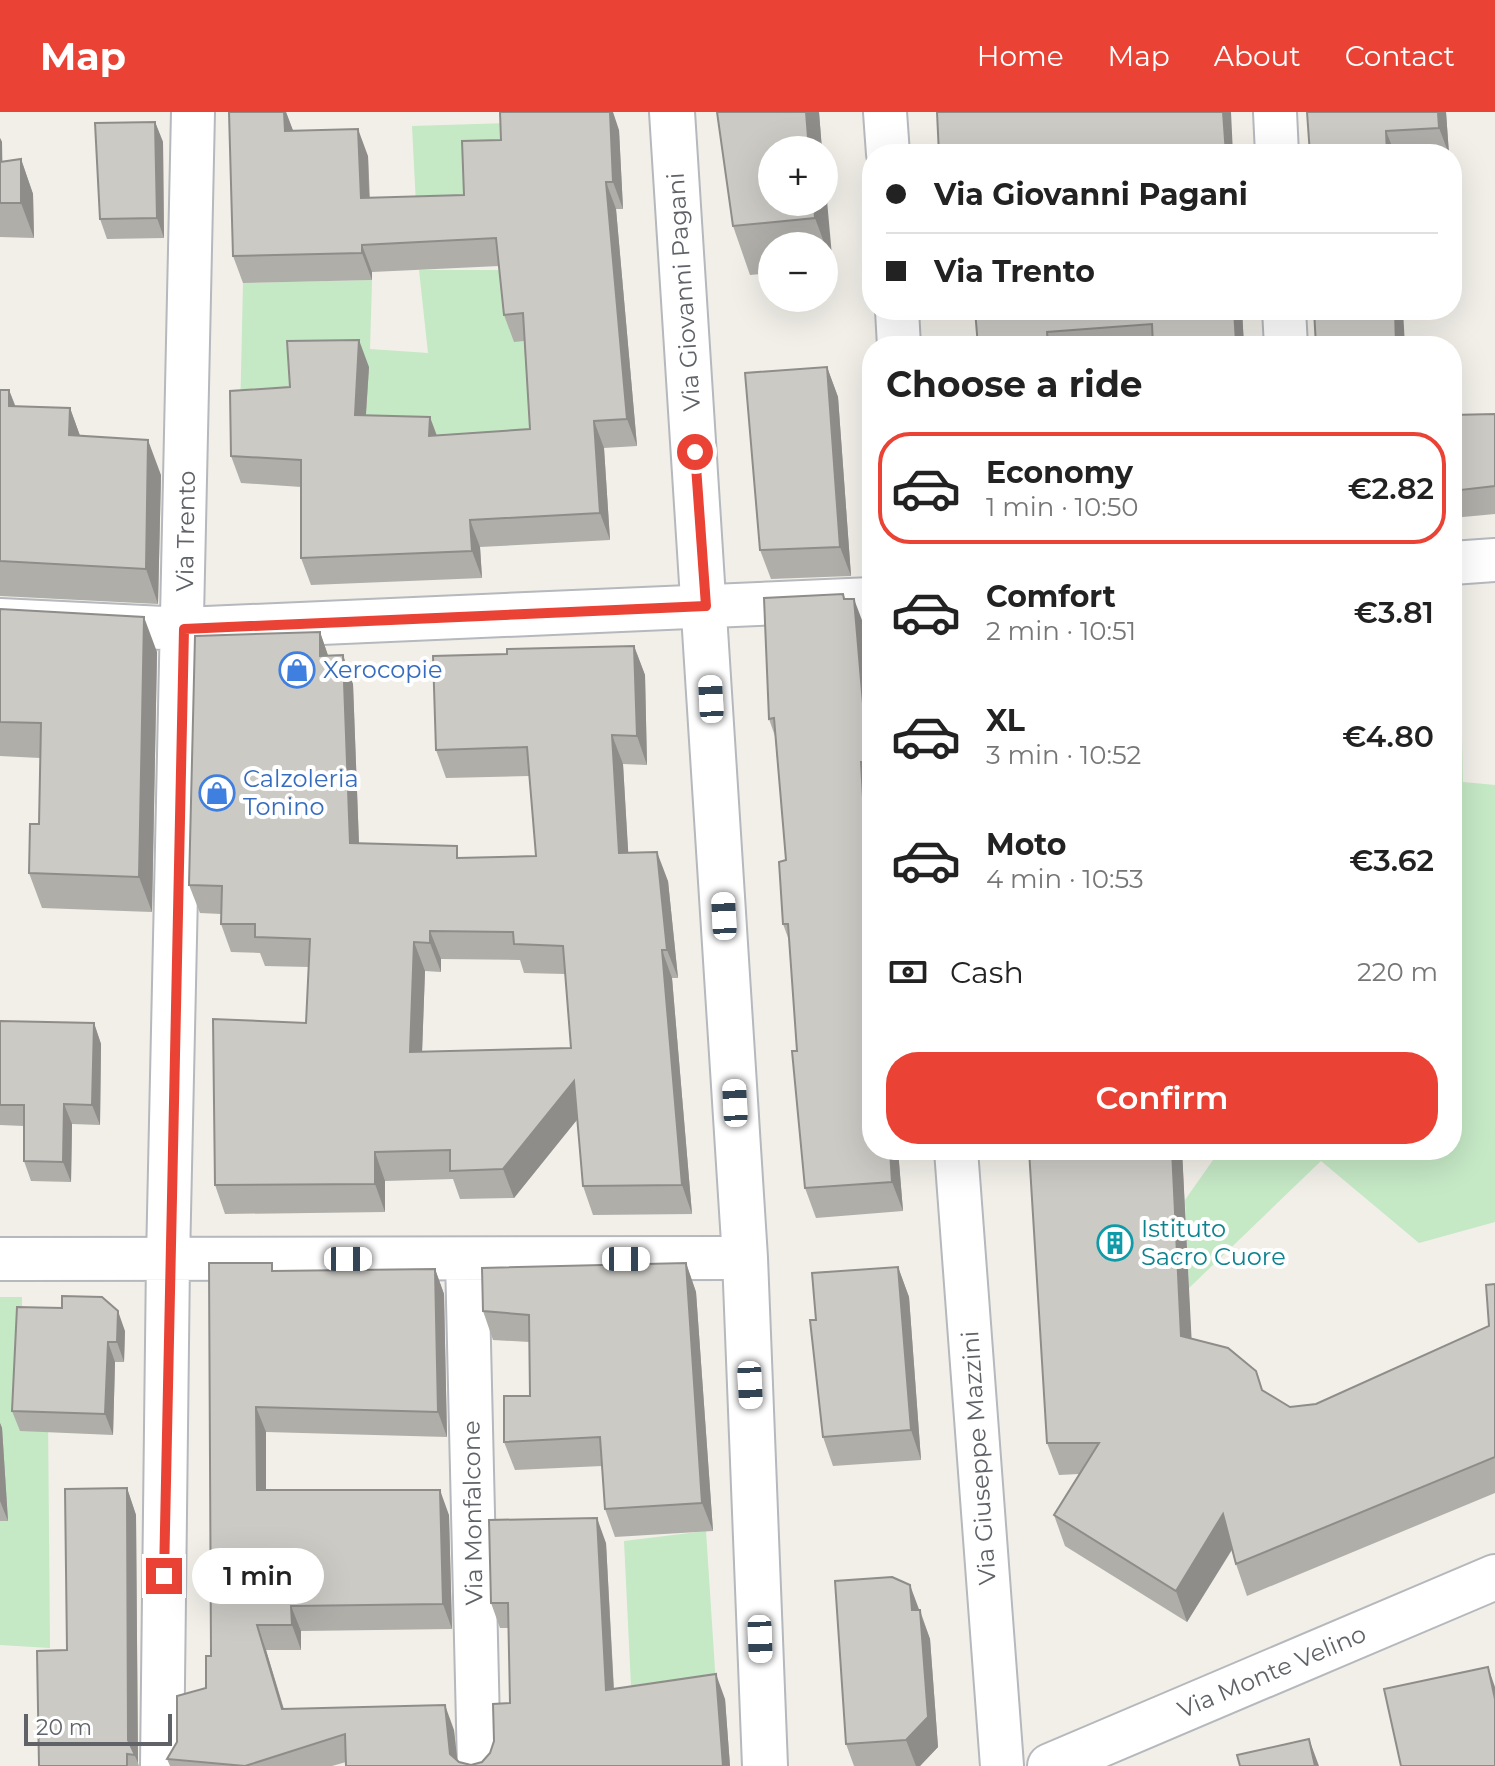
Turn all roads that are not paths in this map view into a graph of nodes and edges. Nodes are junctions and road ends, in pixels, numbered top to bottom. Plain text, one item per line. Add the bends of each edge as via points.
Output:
1 (193, 112) edge
2 (672, 112) edge
3 (885, 112) edge
4 (1275, 112) edge
5 (887, 144) edge
6 (1277, 144) edge
7 (1495, 560) edge
8 (1462, 562) edge
9 (862, 599) edge
10 (706, 606) junction
11 (0, 620) edge
12 (184, 629) junction
13 (957, 1160) edge
14 (745, 1258) junction
15 (0, 1259) edge
16 (467, 1259) junction
17 (168, 1260) junction
18 (1495, 1577) edge
19 (162, 1766) edge
20 (479, 1766) edge
21 (765, 1766) edge
22 (1002, 1766) edge
23 (1050, 1766) edge

1 - 12 street, Via Trento
2 - 10 street, Via Giovanni Pagani
3 - 5 street
4 - 6 street
7 - 8 street
9 - 10 street
10 - 12 street
10 - 14 street, Via Giovanni Pagani
11 - 12 street
12 - 17 street, Via Trento
13 - 22 street, Via Giuseppe Mazzini
14 - 16 street
14 - 21 street, Via Giovanni Pagani
15 - 17 street
16 - 17 street
16 - 20 street, Via Monfalcone
17 - 19 street, Via Trento
18 - 23 street, Via Monte Velino

